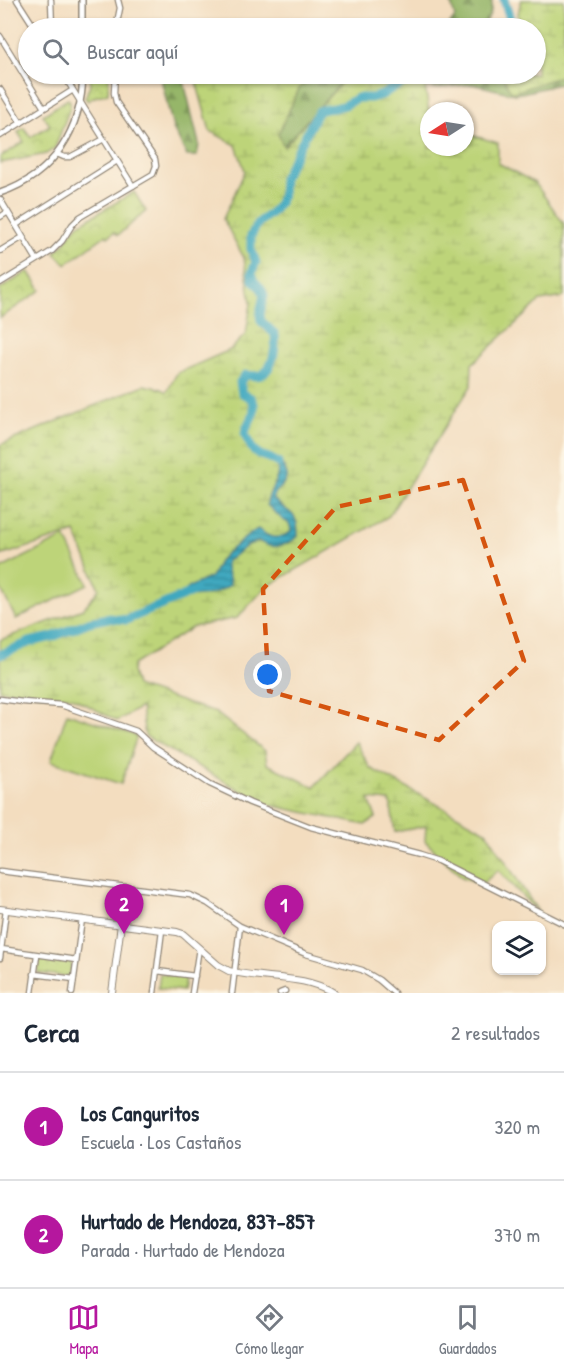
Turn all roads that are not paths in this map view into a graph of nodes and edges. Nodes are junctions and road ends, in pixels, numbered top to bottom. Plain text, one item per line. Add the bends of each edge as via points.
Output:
1 (17, 0) edge
2 (51, 0) edge
3 (82, 0) edge
4 (118, 0) edge
5 (29, 18) edge
6 (52, 18) edge
7 (82, 18) edge
8 (118, 18) edge
9 (0, 36) edge
10 (18, 65) edge
11 (29, 84) edge
12 (69, 84) edge
13 (82, 84) edge
14 (114, 84) edge
15 (0, 89) edge
16 (73, 90) junction
17 (81, 102) junction
18 (44, 108) junction
19 (21, 123) junction
20 (0, 136) edge
21 (104, 140) junction
22 (57, 154) junction
23 (117, 161) junction
24 (133, 186) junction
25 (0, 193) edge
26 (0, 199) edge
27 (8, 213) junction
28 (0, 218) edge
29 (16, 225) junction
30 (23, 237) junction
31 (0, 250) edge
32 (37, 260) junction
33 (0, 283) edge
34 (0, 699) edge
35 (0, 871) edge
36 (126, 887) junction
37 (3, 909) edge
38 (82, 919) junction
39 (121, 924) junction
40 (564, 924) edge
41 (240, 926) junction
42 (162, 930) junction
43 (199, 948) junction
44 (1, 949) edge
45 (37, 954) junction
46 (0, 958) edge
47 (76, 960) junction
48 (157, 971) junction
49 (234, 972) junction
50 (34, 974) junction
51 (195, 976) junction
52 (74, 979) junction
53 (32, 993) edge
54 (72, 993) edge
55 (112, 993) edge
56 (154, 993) edge
57 (192, 993) edge
58 (232, 993) edge
59 (334, 993) edge
60 (394, 993) edge

1 - 5 street
2 - 6 street
3 - 7 street
4 - 8 street
9 - 10 street
11 - 18 street
12 - 16 street
13 - 17 street
14 - 24 street via 116,102 156,164 153,174
15 - 19 street
16 - 17 street
16 - 18 street
17 - 21 street
17 - 22 street via 72,130
18 - 19 street
19 - 20 street
21 - 22 street via 70,157
21 - 23 street
22 - 25 street via 33,177
23 - 24 street
23 - 29 street
24 - 32 street via 77,219 57,246
26 - 27 street
27 - 28 street
27 - 29 street
29 - 30 street
30 - 31 street
30 - 32 street
32 - 33 street
34 - 40 street via 61,705 136,731 153,747 210,784 250,803 311,827 438,861
35 - 36 street
36 - 39 street
36 - 41 street via 190,895
37 - 38 main road
37 - 44 street
38 - 39 main road
38 - 47 street
39 - 42 main road
39 - 55 main road
41 - 49 street
41 - 60 street via 306,954 362,970
42 - 43 main road via 180,933
42 - 48 street
43 - 49 main road
43 - 51 street
44 - 45 street
44 - 46 street
45 - 47 street
45 - 50 street
47 - 52 street
48 - 51 street
48 - 56 street
49 - 58 street
49 - 59 main road via 309,982
50 - 52 street
50 - 53 street
51 - 57 street
52 - 54 street

